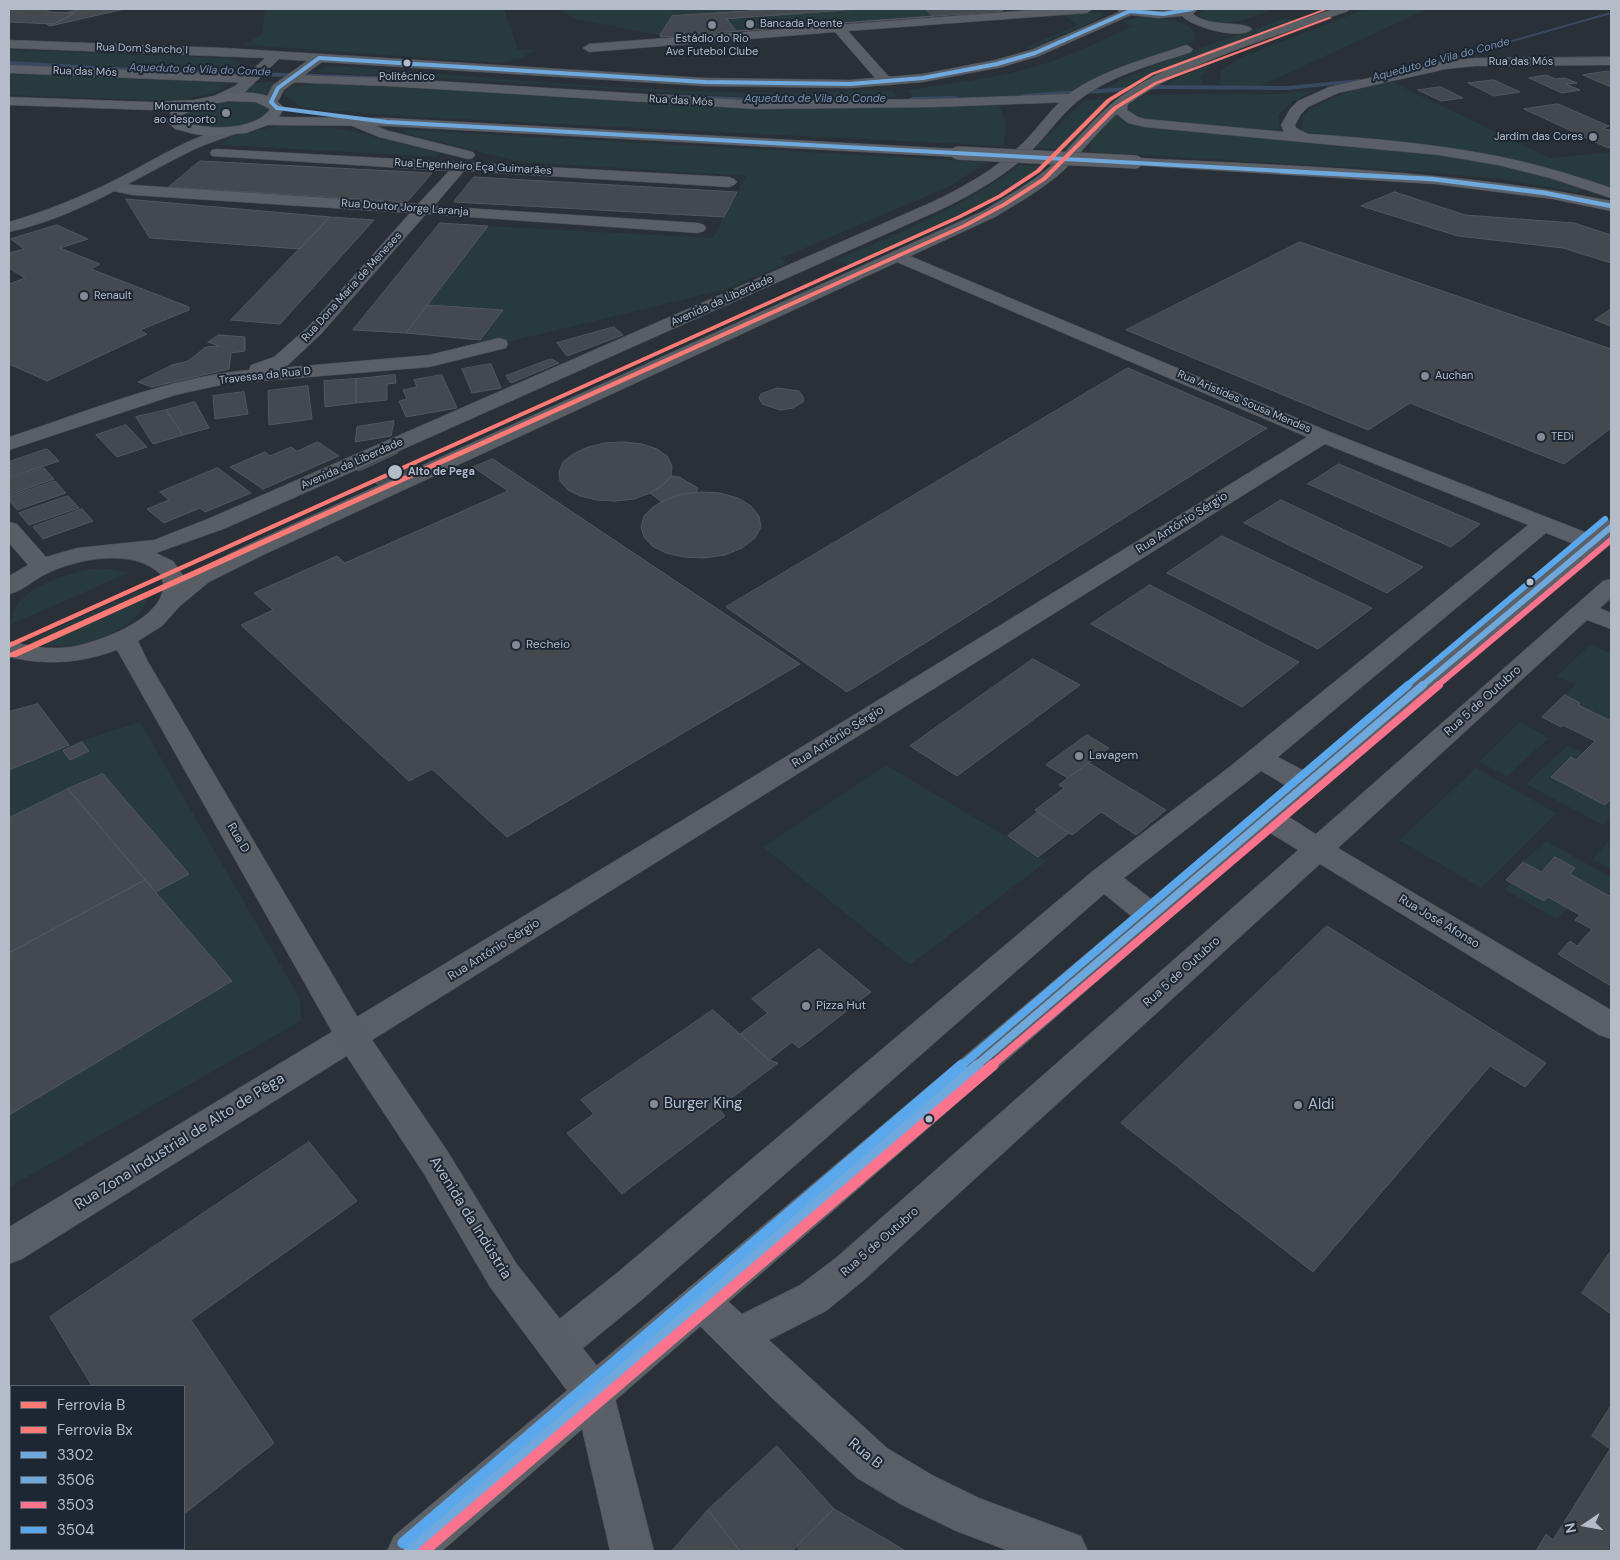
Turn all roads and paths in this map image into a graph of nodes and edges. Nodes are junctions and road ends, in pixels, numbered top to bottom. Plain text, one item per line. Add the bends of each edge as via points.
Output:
1 (1087, 9) edge
2 (1344, 9) edge
3 (1127, 10) edge
4 (1190, 10) edge
5 (1163, 14) junction
6 (839, 29) junction
7 (1217, 39) dead end
8 (9, 44) edge
9 (589, 48) dead end
10 (276, 55) junction
11 (319, 58) junction
12 (1611, 61) edge
13 (9, 69) edge
14 (252, 79) junction
15 (290, 79) junction
16 (886, 82) junction
17 (221, 98) junction
18 (1072, 98) junction
19 (9, 101) edge
20 (43, 103) junction
21 (1121, 103) junction
22 (194, 104) junction
23 (274, 105) junction
24 (172, 120) junction
25 (266, 121) junction
26 (355, 122) junction
27 (386, 122) junction
28 (230, 131) joint
29 (191, 138) junction
30 (1303, 138) junction
31 (217, 153) dead end
32 (461, 166) junction
33 (524, 170) junction
34 (729, 182) dead end
35 (113, 187) junction
36 (1611, 193) edge
37 (1611, 206) edge
38 (421, 210) junction
39 (9, 227) edge
40 (698, 228) dead end
41 (898, 256) junction
42 (499, 344) dead end
43 (225, 378) junction
44 (1323, 436) junction
45 (9, 444) edge
46 (1544, 523) junction
47 (9, 529) edge
48 (1602, 535) edge
49 (120, 551) junction
50 (42, 567) junction
51 (1611, 586) edge
52 (9, 587) edge
53 (171, 601) junction
54 (1584, 610) junction
55 (1611, 622) edge
56 (125, 639) junction
57 (9, 649) edge
58 (42, 656) junction
59 (9, 660) edge
60 (1259, 758) junction
61 (1306, 784) junction
62 (1267, 818) junction
63 (1319, 849) junction
64 (1104, 878) junction
65 (1152, 916) junction
66 (1611, 1026) edge
67 (352, 1037) junction
68 (9, 1247) edge
69 (701, 1300) junction
70 (738, 1336) junction
71 (557, 1345) junction
72 (594, 1394) junction
73 (409, 1551) edge
74 (632, 1551) edge
75 (1066, 1551) edge

1 - 6 street
2 - 21 street via 1198,62
3 - 5 street, Rua Dom Sancho I
3 - 16 street, Rua Dom Sancho I via 1027,56 957,73
4 - 5 street, Rua Dom Sancho I
4 - 7 street via 1187,15 1202,24 1224,28 1250,27
5 - 18 street, Avenida da Liberdade via 1196,25 1201,40 1091,85
6 - 9 street
6 - 16 street
8 - 10 street, Rua Dom Sancho I
10 - 11 street, Rua Dom Sancho I
10 - 14 street
11 - 15 street
11 - 16 street, Rua Dom Sancho I via 705,82
12 - 30 street, Rua das Mós via 1459,63 1334,90 1303,104 1295,112 1288,125
13 - 14 street, Rua das Mós
14 - 17 street
15 - 18 street, Rua das Mós via 757,105
15 - 23 street via 278,88
17 - 22 main road
17 - 23 main road via 250,98
18 - 49 street, Avenida da Liberdade via 1054,113 1027,146 976,187 218,523 158,546
19 - 20 main road
20 - 22 main road
20 - 24 main road via 144,113
21 - 30 street via 1120,111 1145,123
21 - 41 street via 1039,182 989,214
22 - 24 main road via 177,112
23 - 25 main road via 277,112
23 - 27 main road
24 - 29 main road
25 - 26 main road
25 - 28 main road
26 - 27 main road
26 - 33 street via 384,134
27 - 37 main road, bridge via 1432,179 1545,193
28 - 29 street
29 - 35 street
30 - 36 street via 1406,146 1458,154 1544,172
31 - 32 street, Rua Engenheiro Eça Guimarães
32 - 33 street, Rua Engenheiro Eça Guimarães
32 - 38 street, Rua Dona Maria de Meneses
33 - 34 street, Rua Engenheiro Eça Guimarães
35 - 38 street, Rua Doutor Jorge Laranja
35 - 39 street via 56,213
38 - 40 street, Rua Doutor Jorge Laranja
38 - 43 street, Rua Dona Maria de Meneses via 291,353 281,361
41 - 44 street, Rua Aristides Sousa Mendes
41 - 53 street via 255,550 201,577
42 - 43 street, Travessa da Rua D via 429,362
43 - 45 street, Travessa da Rua D via 169,391
44 - 46 street, Rua Aristides Sousa Mendes
44 - 67 street, Rua António Sérgio
46 - 48 street, Rua Aristides Sousa Mendes
46 - 60 street
47 - 50 street
48 - 61 main road
49 - 50 street via 70,557
49 - 53 street via 143,555 168,568 174,578 175,589
50 - 52 street
51 - 54 street, Rua 5 de Outubro
53 - 56 street via 161,614
54 - 55 street
54 - 63 street, Rua 5 de Outubro
56 - 58 street via 79,653
56 - 67 street, Rua D
57 - 58 street
58 - 59 street
60 - 61 street
60 - 64 street
61 - 62 main road
62 - 63 street, Rua José Afonso
62 - 65 main road
63 - 66 street, Rua José Afonso
63 - 70 street, Rua 5 de Outubro via 850,1269 812,1298
64 - 65 street
64 - 71 street via 647,1272
65 - 69 main road
67 - 68 street, Rua Zona Industrial de Alto de Pêga
67 - 71 street, Avenida da Indústria via 436,1163 503,1275
69 - 70 street, Rua B
69 - 72 main road
70 - 75 street, Rua B via 872,1463 917,1490 971,1516
71 - 72 street, Avenida da Indústria
72 - 73 main road
72 - 74 street

